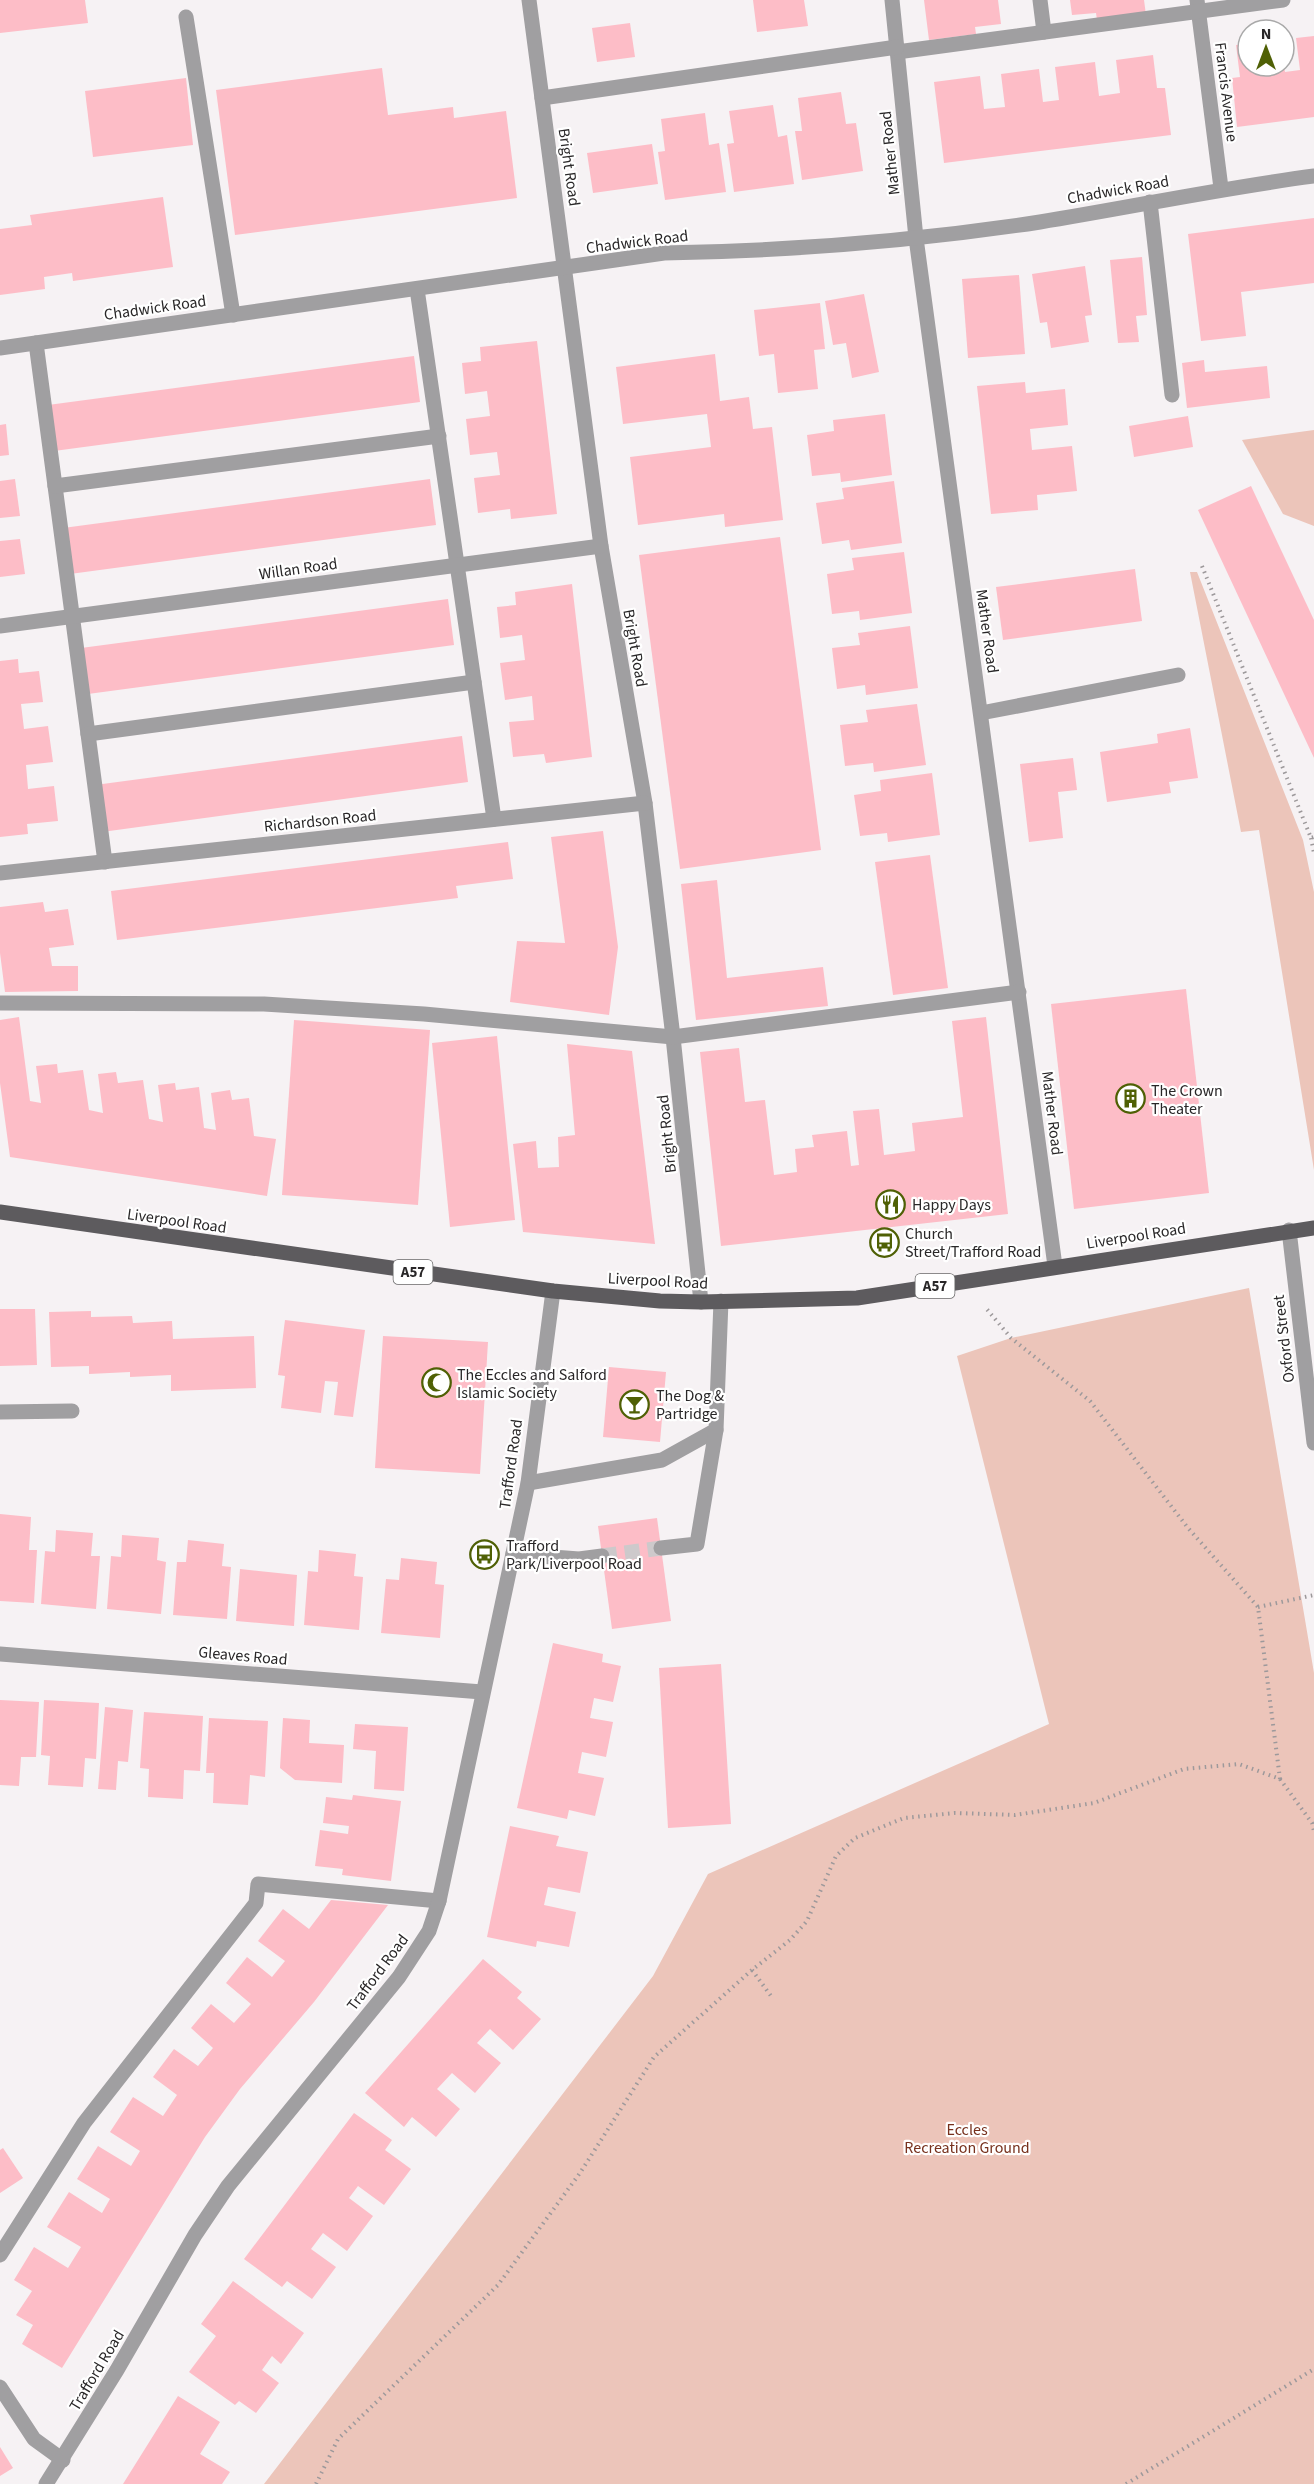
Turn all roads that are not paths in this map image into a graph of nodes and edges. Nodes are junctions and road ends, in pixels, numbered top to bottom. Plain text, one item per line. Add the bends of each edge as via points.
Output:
1 (529, 0) edge
2 (892, 0) edge
3 (1040, 0) edge
4 (1283, 0) edge
5 (1198, 6) edge
6 (186, 16) dead end
7 (1044, 32) junction
8 (897, 50) junction
9 (542, 98) junction
10 (1314, 176) edge
11 (1221, 189) junction
12 (1150, 202) junction
13 (916, 238) junction
14 (565, 268) junction
15 (417, 289) junction
16 (233, 315) junction
17 (36, 342) junction
18 (0, 348) edge
19 (1173, 395) dead end
20 (439, 436) junction
21 (55, 486) junction
22 (601, 546) junction
23 (457, 565) junction
24 (72, 617) junction
25 (0, 627) edge
26 (1178, 675) dead end
27 (474, 682) junction
28 (981, 713) junction
29 (88, 734) junction
30 (645, 803) junction
31 (494, 819) junction
32 (105, 862) junction
33 (0, 873) edge
34 (1019, 992) junction
35 (0, 1003) edge
36 (674, 1037) junction
37 (0, 1212) edge
38 (1314, 1228) edge
39 (1288, 1230) junction
40 (1055, 1266) junction
41 (553, 1291) junction
42 (721, 1301) junction
43 (701, 1302) junction
44 (0, 1412) edge
45 (72, 1412) dead end
46 (716, 1430) junction
47 (1314, 1443) edge
48 (528, 1482) junction
49 (661, 1548) tunnel mouth
50 (513, 1554) junction
51 (602, 1556) tunnel mouth
52 (0, 1654) edge
53 (482, 1692) junction
54 (440, 1901) junction
55 (0, 2255) edge
56 (0, 2387) edge
57 (63, 2460) junction
58 (46, 2484) edge

1 - 9 street, Bright Road
2 - 8 street, Mather Road
3 - 7 street
4 - 5 street
5 - 7 street
5 - 11 street, Francis Avenue
6 - 16 street
7 - 8 street
8 - 9 street
8 - 13 street, Mather Road
9 - 14 street, Bright Road
10 - 11 street, Chadwick Road
11 - 12 street, Chadwick Road
12 - 13 street, Chadwick Road via 1040,222
12 - 19 street
13 - 14 street, Chadwick Road via 753,252 664,253
13 - 28 street, Mather Road
14 - 15 street, Chadwick Road
14 - 22 street, Bright Road
15 - 16 street, Chadwick Road
15 - 20 street
16 - 17 street, Chadwick Road
17 - 18 street, Chadwick Road
17 - 21 street
20 - 21 street
20 - 23 street
21 - 24 street
22 - 23 street, Willan Road
22 - 30 street, Bright Road
23 - 24 street, Willan Road
23 - 27 street
24 - 25 street, Willan Road
24 - 29 street
26 - 28 street
27 - 29 street
27 - 31 street
28 - 34 street, Mather Road
29 - 32 street
30 - 31 street, Richardson Road
30 - 36 street, Bright Road
31 - 32 street, Richardson Road
32 - 33 street, Richardson Road
34 - 36 street
34 - 40 street, Mather Road
35 - 36 street via 264,1004
36 - 43 street, Bright Road
37 - 41 main road, Liverpool Road / A57
38 - 39 main road, Liverpool Road / A57
39 - 40 main road, Liverpool Road / A57
39 - 47 street, Oxford Street
40 - 42 main road, Liverpool Road / A57 via 857,1298
41 - 43 main road, Liverpool Road / A57
41 - 48 street, Trafford Road
42 - 43 main road, Liverpool Road / A57
42 - 46 street
44 - 45 street
46 - 48 street via 662,1460
46 - 49 street via 697,1544
48 - 50 street, Trafford Road
50 - 51 street via 579,1559
50 - 53 street, Trafford Road
52 - 53 street, Gleaves Road
53 - 54 street, Trafford Road
54 - 55 street via 258,1884 256,1903 84,2122
54 - 57 street, Trafford Road via 429,1931 399,1977 228,2186
56 - 57 street via 34,2439
57 - 58 street, Trafford Road

